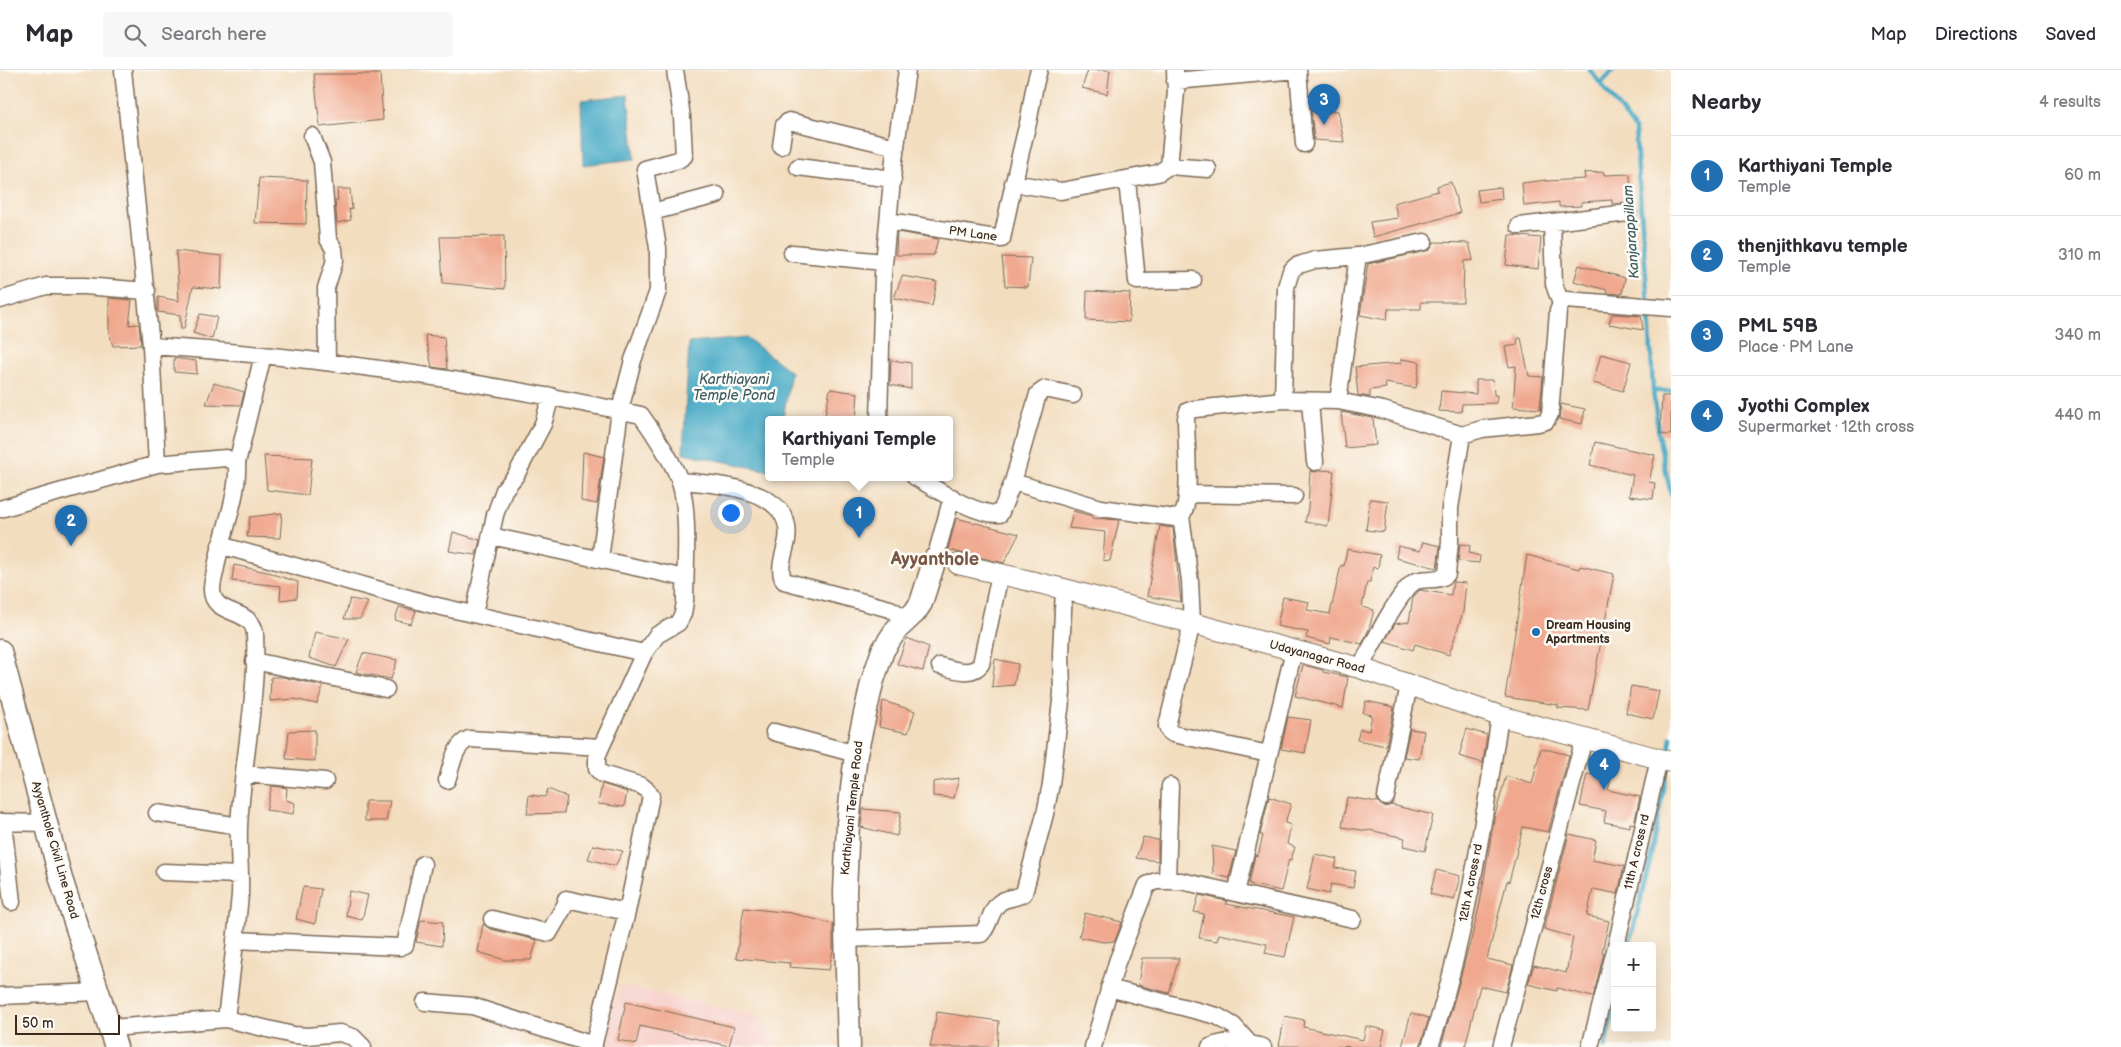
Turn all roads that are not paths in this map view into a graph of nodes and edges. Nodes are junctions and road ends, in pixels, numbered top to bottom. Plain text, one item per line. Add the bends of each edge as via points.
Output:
1 (124, 70) edge
2 (675, 70) edge
3 (1039, 70) edge
4 (1297, 70) edge
5 (902, 71) edge
6 (1175, 76) edge
7 (312, 136) dead end
8 (1304, 144) dead end
9 (781, 146) dead end
10 (896, 147) junction
11 (1169, 166) junction
12 (798, 167) dead end
13 (1208, 169) dead end
14 (893, 179) junction
15 (1127, 180) junction
16 (1013, 184) junction
17 (717, 195) dead end
18 (652, 212) junction
19 (1628, 213) dead end
20 (889, 221) junction
21 (1552, 222) junction
22 (1519, 226) dead end
23 (1424, 242) dead end
24 (792, 253) dead end
25 (1358, 256) junction
26 (884, 262) junction
27 (1193, 280) dead end
28 (147, 291) junction
29 (0, 300) edge
30 (1560, 304) junction
31 (1656, 306) edge
32 (152, 346) junction
33 (263, 355) junction
34 (327, 362) junction
35 (1073, 395) dead end
36 (551, 396) junction
37 (1283, 400) junction
38 (1310, 401) junction
39 (1338, 401) junction
40 (620, 410) junction
41 (879, 416) edge
42 (1462, 435) junction
43 (1315, 462) dead end
44 (237, 463) junction
45 (158, 464) junction
46 (680, 481) junction
47 (922, 481) edge
48 (1013, 482) junction
49 (1187, 494) junction
50 (1294, 496) dead end
51 (952, 497) junction
52 (0, 509) edge
53 (1181, 516) junction
54 (490, 536) junction
55 (220, 544) junction
56 (600, 559) junction
57 (935, 560) junction
58 (959, 564) junction
59 (1000, 574) junction
60 (685, 578) junction
61 (1064, 589) junction
62 (474, 614) junction
63 (907, 619) junction
64 (1192, 623) junction
65 (0, 650) edge
66 (1294, 650) junction
67 (644, 653) junction
68 (254, 661) junction
69 (940, 666) dead end
70 (1360, 668) junction
71 (1409, 685) junction
72 (386, 689) dead end
73 (1500, 716) junction
74 (774, 732) dead end
75 (1584, 739) junction
76 (601, 747) junction
77 (856, 754) junction
78 (1269, 754) junction
79 (1666, 761) edge
80 (245, 774) junction
81 (447, 780) dead end
82 (326, 782) dead end
83 (1170, 786) dead end
84 (1386, 797) dead end
85 (157, 813) dead end
86 (2, 822) edge
87 (46, 822) junction
88 (239, 826) junction
89 (424, 864) dead end
90 (164, 872) dead end
91 (240, 875) junction
92 (1167, 880) junction
93 (1236, 893) junction
94 (12, 902) dead end
95 (627, 912) junction
96 (1354, 919) dead end
97 (492, 920) dead end
98 (847, 939) junction
99 (235, 940) junction
100 (1617, 942) edge
101 (1611, 967) edge
102 (1109, 988) junction
103 (99, 992) junction
104 (0, 996) edge
105 (425, 1002) dead end
106 (226, 1019) junction
107 (114, 1038) edge
108 (1256, 1045) edge
109 (594, 1046) edge
110 (363, 1047) edge
111 (849, 1047) edge
112 (1093, 1047) edge
113 (1210, 1047) edge
114 (1430, 1047) edge
115 (1501, 1047) edge
116 (1590, 1047) edge

1 - 28 street
2 - 18 street via 684,156 645,169
3 - 16 street, PM Lane
4 - 6 street
4 - 8 street
5 - 10 street
6 - 11 street
7 - 34 street via 322,162 328,239 334,249 335,260 326,288
9 - 10 street via 784,125 788,121
10 - 14 street
11 - 13 street
11 - 15 street via 1158,173
12 - 14 street
14 - 20 street
15 - 16 street via 1061,191
15 - 27 street via 1137,281
16 - 20 street, PM Lane via 1002,239
17 - 18 street
18 - 40 street via 658,248 658,291 633,360
19 - 21 street
20 - 26 street
21 - 22 street
21 - 30 street via 1554,284
23 - 25 street
24 - 26 street
25 - 37 street via 1314,260 1291,271 1286,287
25 - 39 street
26 - 41 street
28 - 29 street via 46,286
28 - 32 street
30 - 31 street via 1566,300
30 - 42 street via 1550,414 1546,421
32 - 33 street
32 - 45 street
33 - 34 street
33 - 44 street
34 - 36 street
35 - 48 street via 1040,390
36 - 40 street
36 - 54 street via 543,424 516,475 504,490
37 - 38 street
37 - 49 street via 1188,411
38 - 39 street
38 - 43 street
39 - 42 street via 1383,410
40 - 46 street via 641,415
40 - 56 street
42 - 70 street via 1450,508 1447,574 1443,578 1419,580 1407,589
44 - 45 street via 226,458
44 - 55 street via 238,478
45 - 52 street
46 - 60 street via 685,512
46 - 63 street via 736,489 774,503 788,522 781,570 784,581 890,609
47 - 51 street
48 - 51 street via 1000,514 990,514
48 - 53 street via 1101,508 1175,518
49 - 50 street
49 - 53 street
51 - 57 street
53 - 64 street
54 - 56 street
54 - 62 street
55 - 62 street
55 - 68 street via 212,589 214,599 219,607 245,617 253,624
56 - 60 street
57 - 58 street
57 - 58 street
57 - 63 main road, Karthiayani Temple Road via 921,603
58 - 59 street, Udayanagar Road
59 - 61 street, Udayanagar Road
59 - 69 street via 981,664 972,671
60 - 67 street via 683,614 678,623 657,635
61 - 64 street, Udayanagar Road
61 - 98 street via 1062,693 1051,784 1024,893 998,904 981,934
62 - 67 street
63 - 77 main road, Karthiayani Temple Road via 883,650
64 - 66 street, Udayanagar Road
64 - 78 street via 1167,726 1169,731
65 - 87 main road, Ayyanthole Civil Line Road
66 - 70 street, Udayanagar Road
66 - 78 street
67 - 76 street
68 - 72 street
68 - 80 street
70 - 71 street, Udayanagar Road
71 - 73 street, Udayanagar Road
71 - 84 street
73 - 75 street, Udayanagar Road
73 - 114 street, 12th A cross rd via 1467,909
74 - 77 street
75 - 79 street, Udayanagar Road
75 - 115 street, 12th cross
76 - 81 street via 469,739 458,748
76 - 95 street via 596,756 597,769 602,774 642,786 651,796
77 - 98 main road, Karthiayani Temple Road via 848,822
78 - 93 street
79 - 100 street, 11th A cross rd
80 - 82 street
80 - 88 street
83 - 92 street
85 - 88 street
86 - 87 street
86 - 94 street
87 - 103 main road, Ayyanthole Civil Line Road via 61,879
88 - 91 street
89 - 99 street via 405,945
90 - 91 street
91 - 99 street
92 - 93 street
92 - 102 street via 1147,885 1142,894
93 - 96 street
95 - 97 street via 567,899 549,933
95 - 109 street
98 - 111 main road, Karthiayani Temple Road
99 - 106 street
101 - 116 street
102 - 108 street via 1217,1016
102 - 112 street
103 - 104 street
103 - 107 main road, Ayyanthole Civil Line Road
105 - 109 street via 472,1006
106 - 107 street
106 - 110 street via 293,1035 340,1034 353,1037
108 - 113 street via 1228,1042

